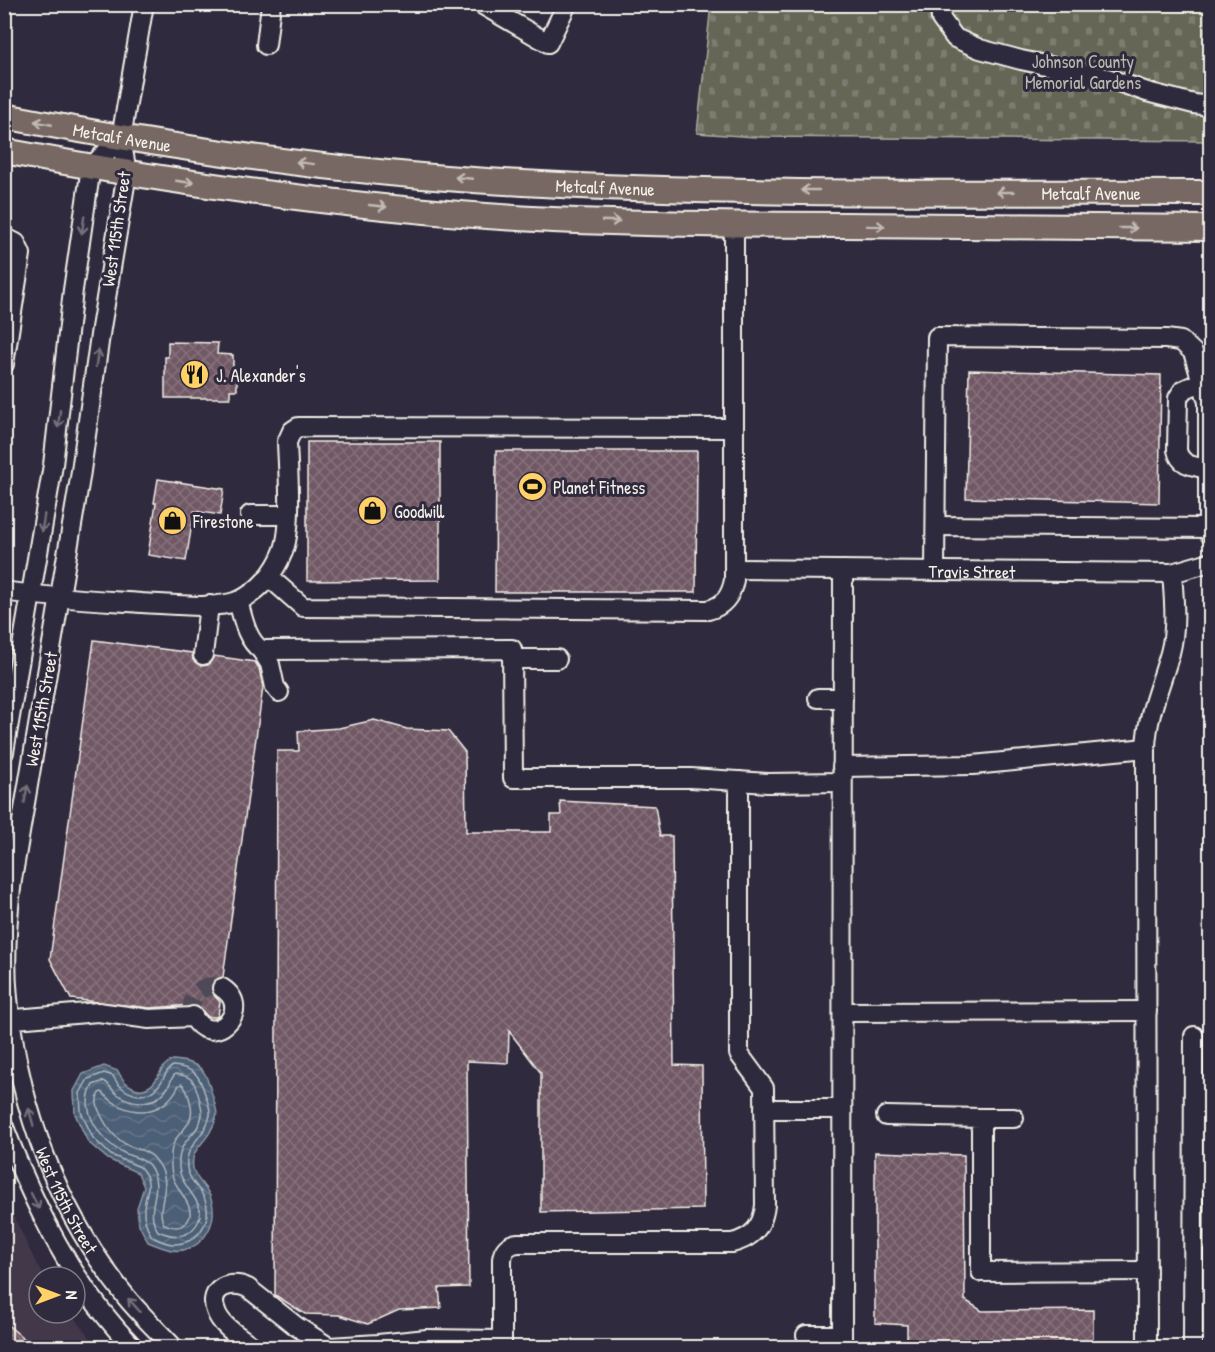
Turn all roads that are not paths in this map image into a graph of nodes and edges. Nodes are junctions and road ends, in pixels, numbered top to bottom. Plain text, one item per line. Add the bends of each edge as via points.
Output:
1 (144, 4) edge
2 (271, 4) edge
3 (481, 4) edge
4 (567, 4) edge
5 (939, 4) edge
6 (508, 11) edge
7 (266, 45) dead end
8 (1210, 105) edge
9 (4, 116) edge
10 (121, 138) junction
11 (4, 151) edge
12 (91, 167) junction
13 (127, 173) junction
14 (1210, 193) edge
15 (734, 224) junction
16 (1210, 228) edge
17 (4, 237) edge
18 (4, 363) edge
19 (1203, 381) junction
20 (733, 428) junction
21 (1208, 469) junction
22 (250, 515) dead end
23 (288, 515) junction
24 (936, 526) junction
25 (1209, 531) edge
26 (1210, 562) edge
27 (734, 569) junction
28 (843, 570) junction
29 (935, 571) junction
30 (1172, 573) junction
31 (269, 577) junction
32 (4, 591) edge
33 (31, 594) junction
34 (60, 597) junction
35 (238, 601) junction
36 (209, 605) junction
37 (261, 650) junction
38 (203, 655) dead end
39 (512, 659) junction
40 (557, 659) dead end
41 (279, 692) dead end
42 (818, 698) dead end
43 (843, 698) junction
44 (1146, 748) junction
45 (4, 752) edge
46 (842, 774) junction
47 (739, 781) junction
48 (222, 988) dead end
49 (1147, 1011) junction
50 (843, 1012) junction
51 (8, 1020) edge
52 (1194, 1036) dead end
53 (764, 1109) junction
54 (842, 1109) junction
55 (886, 1116) dead end
56 (981, 1118) junction
57 (1014, 1118) dead end
58 (4, 1127) edge
59 (1147, 1271) junction
60 (1202, 1297) edge
61 (806, 1335) dead end
62 (842, 1341) edge
63 (466, 1343) edge
64 (502, 1344) edge
65 (134, 1347) edge
66 (174, 1347) edge
67 (255, 1347) edge
68 (1147, 1347) edge
69 (1193, 1347) edge

1 - 10 street, West 115th Street
2 - 7 street
3 - 6 street
4 - 6 street via 548,43
5 - 8 street via 941,19 955,38 980,49
10 -> 9 main road, Metcalf Avenue
10 - 12 street, West 115th Street
10 - 13 street, West 115th Street
14 -> 10 main road, Metcalf Avenue via 733,190 522,183 332,166
11 - 12 main road, Metcalf Avenue
12 - 13 main road, Metcalf Avenue
12 -> 33 street, West 115th Street via 53,465
13 -> 15 main road, Metcalf Avenue via 395,208 553,219
34 -> 13 street, West 115th Street
15 -> 16 main road, Metcalf Avenue
15 - 20 street
17 - 18 street via 16,243 21,254
19 - 21 street via 1208,402
19 - 21 street via 1183,390 1178,398 1177,450 1182,461
19 - 24 street via 1193,352 1188,345 1173,339 937,337
20 - 23 street via 298,427 287,442
20 - 27 street
21 - 25 street
22 - 23 street
23 - 31 street via 284,550
24 - 25 street
24 - 29 street
26 - 30 street, Travis Street
27 - 28 street, Travis Street
27 - 31 street via 729,597 708,610 303,607
28 - 29 street, Travis Street
28 - 43 street
29 - 30 street, Travis Street
30 - 44 street via 1174,629 1148,720
31 - 35 street
32 - 33 street
33 - 34 street
33 - 45 street, West 115th Street
34 - 36 street
51 -> 34 street, West 115th Street via 7,921 12,880
35 - 36 street
35 - 37 street via 250,637
36 - 38 street
37 - 39 street via 512,649
37 - 41 street
39 - 40 street
39 - 47 street via 513,778
42 - 43 street
43 - 46 street
44 - 46 street
44 - 49 street
46 - 47 street via 768,783
46 - 50 street
47 - 53 street via 739,1054 764,1088
48 - 51 street via 230,993 234,1008 228,1023 220,1028 198,1024 193,1017 104,1008
49 - 50 street
49 - 59 street
50 - 54 street
66 -> 51 street, West 115th Street via 127,1298 75,1221 37,1135
52 - 60 street
53 - 54 street
53 - 64 street via 765,1205 763,1219 754,1233 732,1243 510,1245 502,1259
54 - 62 street
55 - 56 street
56 - 57 street
56 - 59 street via 981,1272
58 -> 65 street, West 115th Street via 24,1180 58,1246 90,1296
59 - 68 street
60 - 69 street
61 - 62 street
63 - 64 street
63 - 67 street via 427,1339 329,1347 248,1288 231,1283 216,1295 216,1312 226,1326

